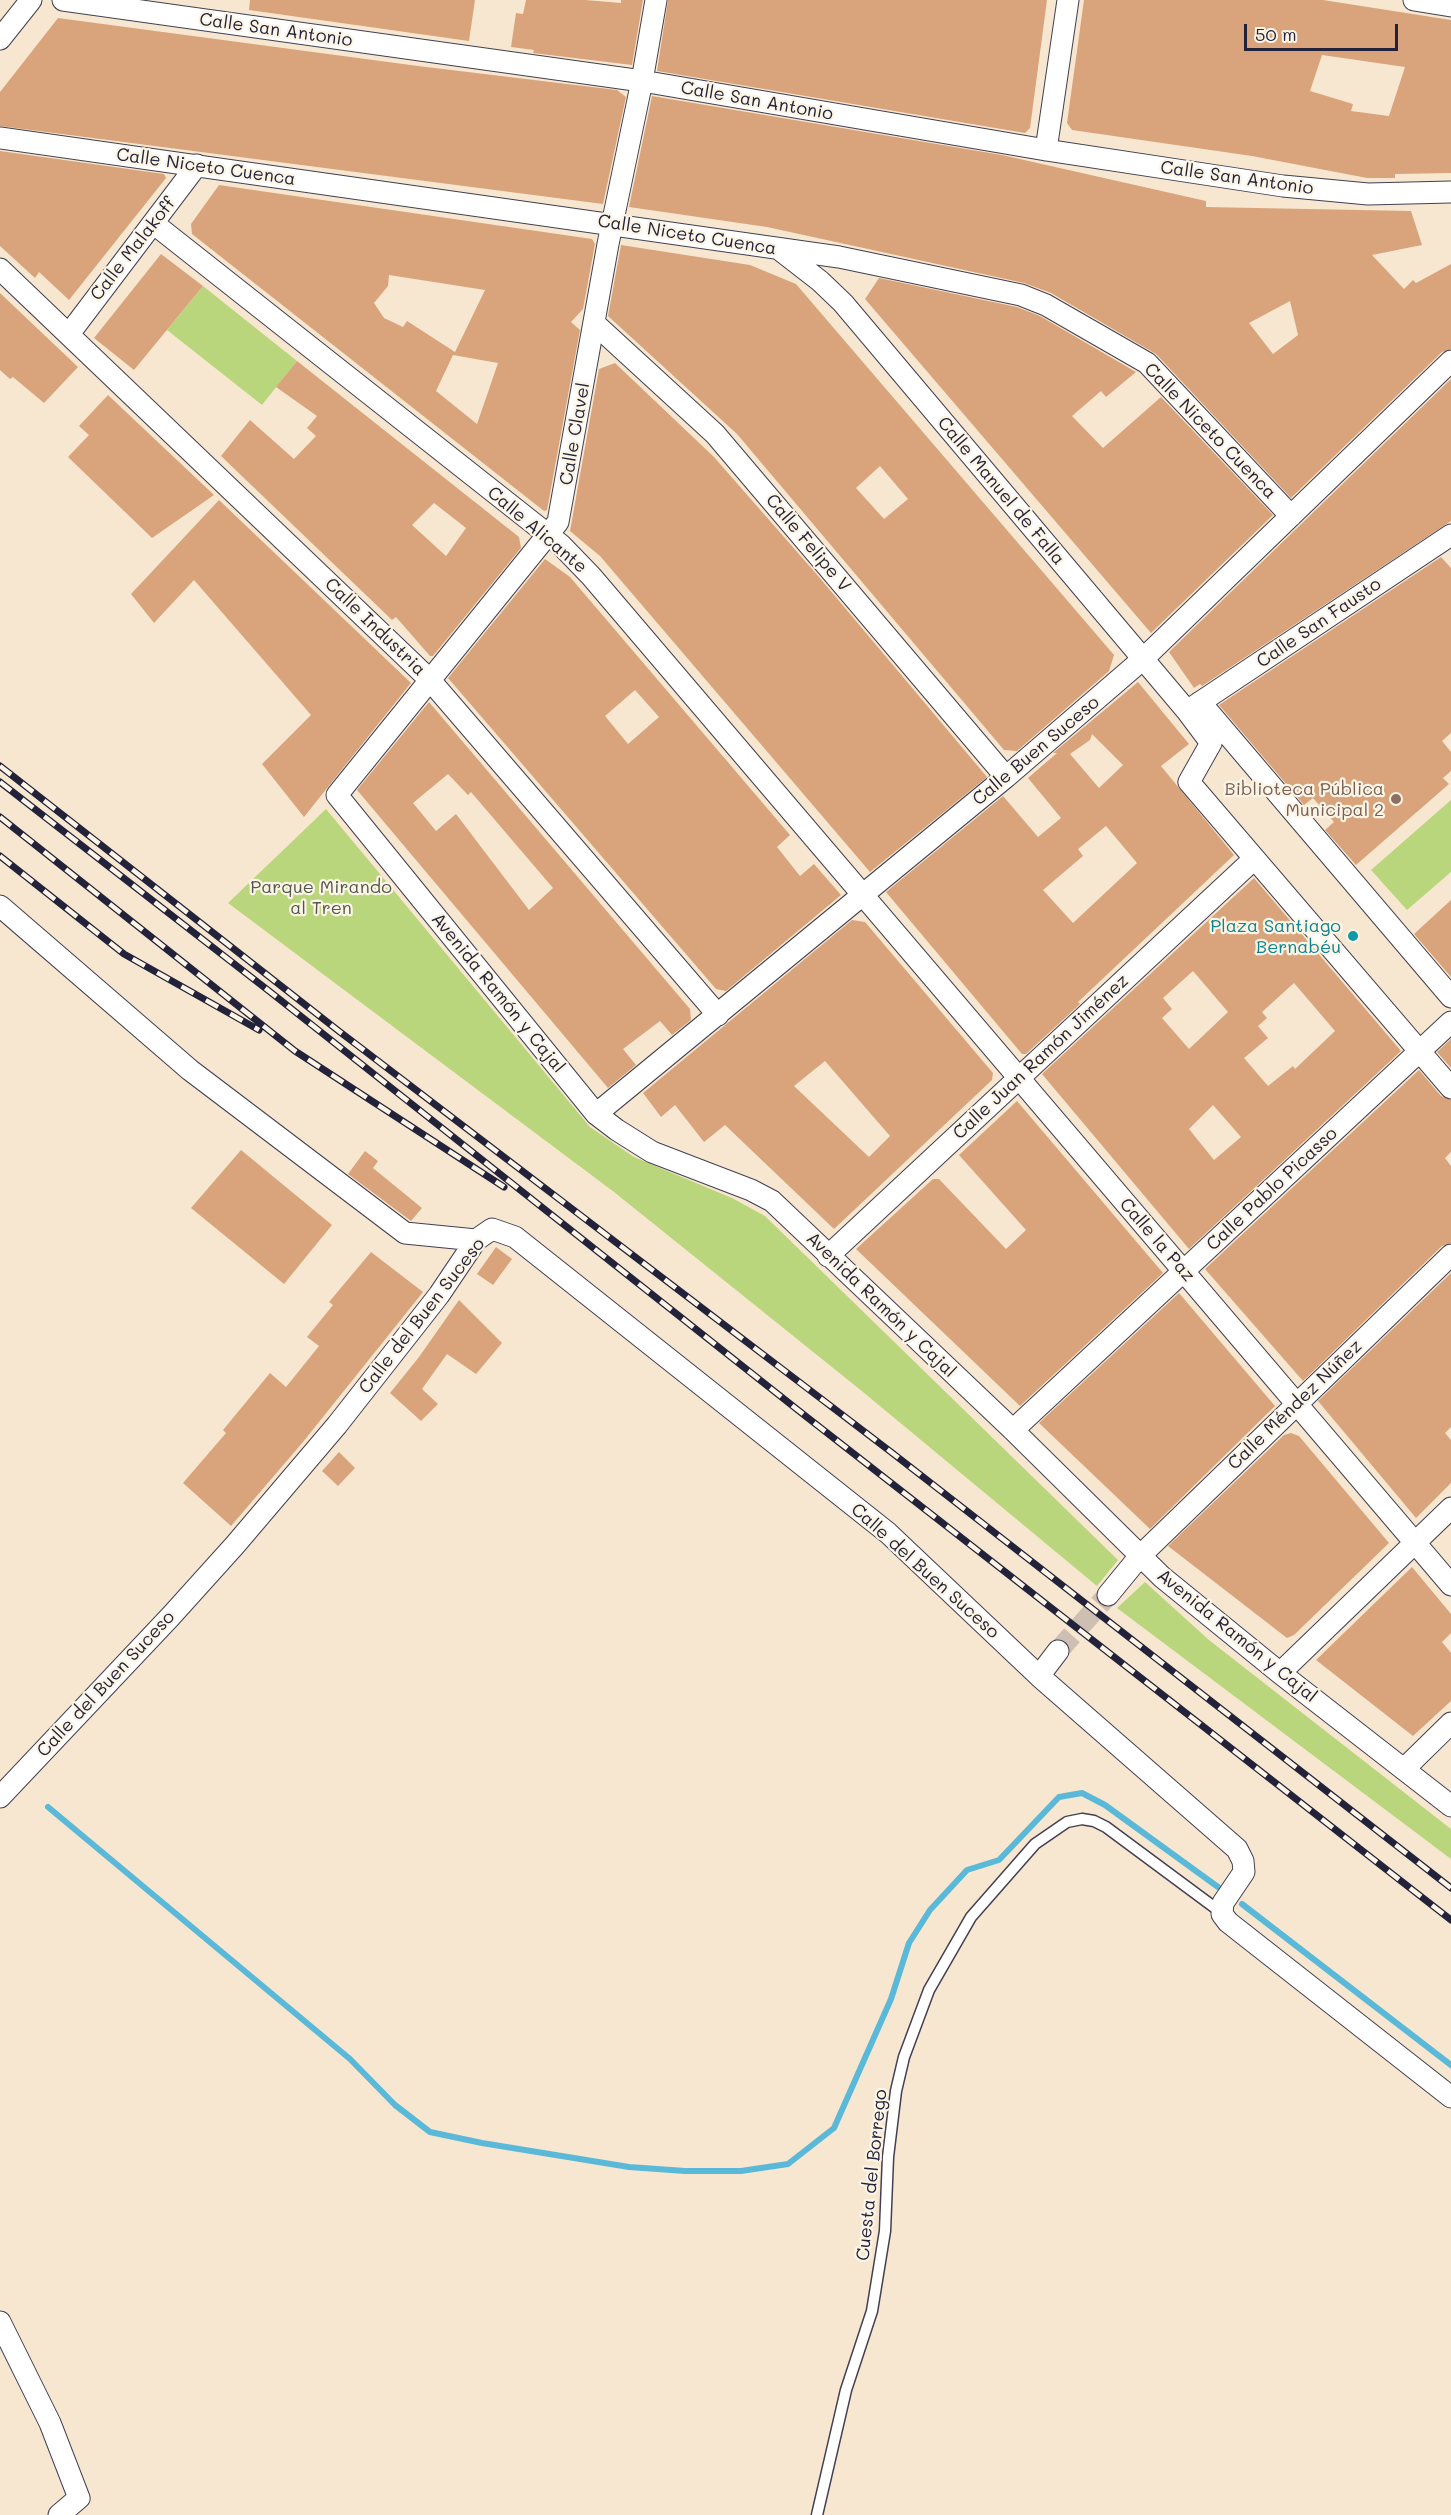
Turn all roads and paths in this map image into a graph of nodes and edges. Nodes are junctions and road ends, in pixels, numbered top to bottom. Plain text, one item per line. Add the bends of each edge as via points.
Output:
1 (31, 0) edge
2 (63, 0) edge
3 (656, 0) edge
4 (1068, 0) edge
5 (1414, 0) edge
6 (1451, 6) edge
7 (0, 39) edge
8 (642, 81) junction
9 (0, 138) edge
10 (1046, 150) junction
11 (197, 165) junction
12 (1451, 192) edge
13 (153, 223) junction
14 (613, 224) junction
15 (780, 250) junction
16 (0, 269) edge
17 (594, 323) junction
18 (69, 334) junction
19 (1451, 361) edge
20 (1291, 516) junction
21 (548, 535) junction
22 (1448, 541) edge
23 (1143, 659) junction
24 (429, 679) junction
25 (1194, 707) junction
26 (1006, 777) junction
27 (337, 795) joint
28 (1254, 859) junction
29 (864, 894) junction
30 (0, 906) edge
31 (1451, 997) edge
32 (718, 1015) junction
33 (1451, 1022) edge
34 (1419, 1049) junction
35 (1018, 1077) junction
36 (1451, 1088) edge
37 (596, 1114) junction
38 (476, 1240) junction
39 (1451, 1255) edge
40 (828, 1256) junction
41 (1185, 1272) junction
42 (1297, 1402) junction
43 (1013, 1430) junction
44 (1451, 1508) edge
45 (1415, 1543) junction
46 (1140, 1556) junction
47 (1451, 1585) edge
48 (1108, 1595) tunnel mouth
49 (1058, 1651) tunnel mouth
50 (1280, 1673) junction
51 (1039, 1676) junction
52 (1451, 1723) edge
53 (1404, 1769) junction
54 (0, 1797) edge
55 (1451, 1806) edge
56 (1222, 1914) junction
57 (1451, 2097) edge
58 (0, 2322) edge
59 (59, 2515) edge
60 (817, 2515) edge

1 - 7 street
2 - 8 street, Calle San Antonio
3 - 8 street, Calle Clavel
4 - 10 street
5 - 6 street
8 - 10 street, Calle San Antonio
8 - 14 street, Calle Clavel
9 - 11 street, Calle Niceto Cuenca
10 - 12 street, Calle San Antonio via 1333,192
11 - 13 street, Calle Malakoff
11 - 14 street, Calle Niceto Cuenca
13 - 18 street, Calle Malakoff
13 - 21 street, Calle Alicante
14 - 15 street, Calle Niceto Cuenca
14 - 17 street, Calle Clavel
15 - 20 street, Calle Niceto Cuenca via 879,264 1021,295 1046,305 1154,369
15 - 23 street, Calle Manuel de Falla via 843,303
16 - 18 street, Calle Industria
17 - 21 street, Calle Clavel via 560,514
17 - 26 street, Calle Felipe V via 715,434
18 - 24 street, Calle Industria
19 - 20 street, Calle Buen Suceso
20 - 23 street, Calle Buen Suceso
21 - 24 street, Calle Clavel
21 - 29 street, Calle Alicante via 591,576
22 - 25 street, Calle San Fausto
23 - 25 street, Calle Manuel de Falla
23 - 26 street, Calle Buen Suceso
24 - 27 street, Calle Clavel
24 - 32 street, Calle Industria
25 - 28 street, Calle Manuel de Falla via 1211,743 1189,782
25 - 31 street
26 - 29 street, Calle Buen Suceso
27 - 37 street, Avenida Ramón y Cajal
28 - 34 street
28 - 35 street, Calle Juan Ramón Jiménez
29 - 32 street, Calle Buen Suceso
29 - 35 street, Calle la Paz
30 - 38 street via 190,1070 405,1233
32 - 37 street, Calle Buen Suceso
33 - 34 street, Calle Pablo Picasso
34 - 36 street
34 - 41 street, Calle Pablo Picasso
35 - 40 street, Calle Juan Ramón Jiménez
35 - 41 street, Calle la Paz
37 - 40 street, Avenida Ramón y Cajal via 652,1152 772,1202
38 - 51 street, Calle del Buen Suceso via 492,1229 515,1237 888,1533
38 - 54 street, Calle del Buen Suceso via 439,1295 337,1425 235,1545
39 - 42 street, Calle Méndez Núñez
40 - 43 street, Avenida Ramón y Cajal
41 - 42 street, Calle la Paz
41 - 43 street, Calle Pablo Picasso
42 - 45 street, Calle la Paz
42 - 46 street, Calle Méndez Núñez
43 - 46 street, Avenida Ramón y Cajal
44 - 45 street
45 - 47 street, Calle la Paz
45 - 50 street
46 - 48 street, Calle Méndez Núñez
46 - 50 street, Avenida Ramón y Cajal
49 - 51 street
50 - 53 street, Avenida Ramón y Cajal
51 - 56 street via 1237,1849 1244,1872 1223,1903
52 - 53 street
53 - 55 street, Avenida Ramón y Cajal
56 - 57 street
56 - 60 lane, Cuesta del Borrego via 1106,1827 1082,1819 1067,1822 1035,1844 972,1917 929,1990 904,2057 896,2091 885,2231 872,2312 846,2390
58 - 59 street via 50,2423 79,2498

